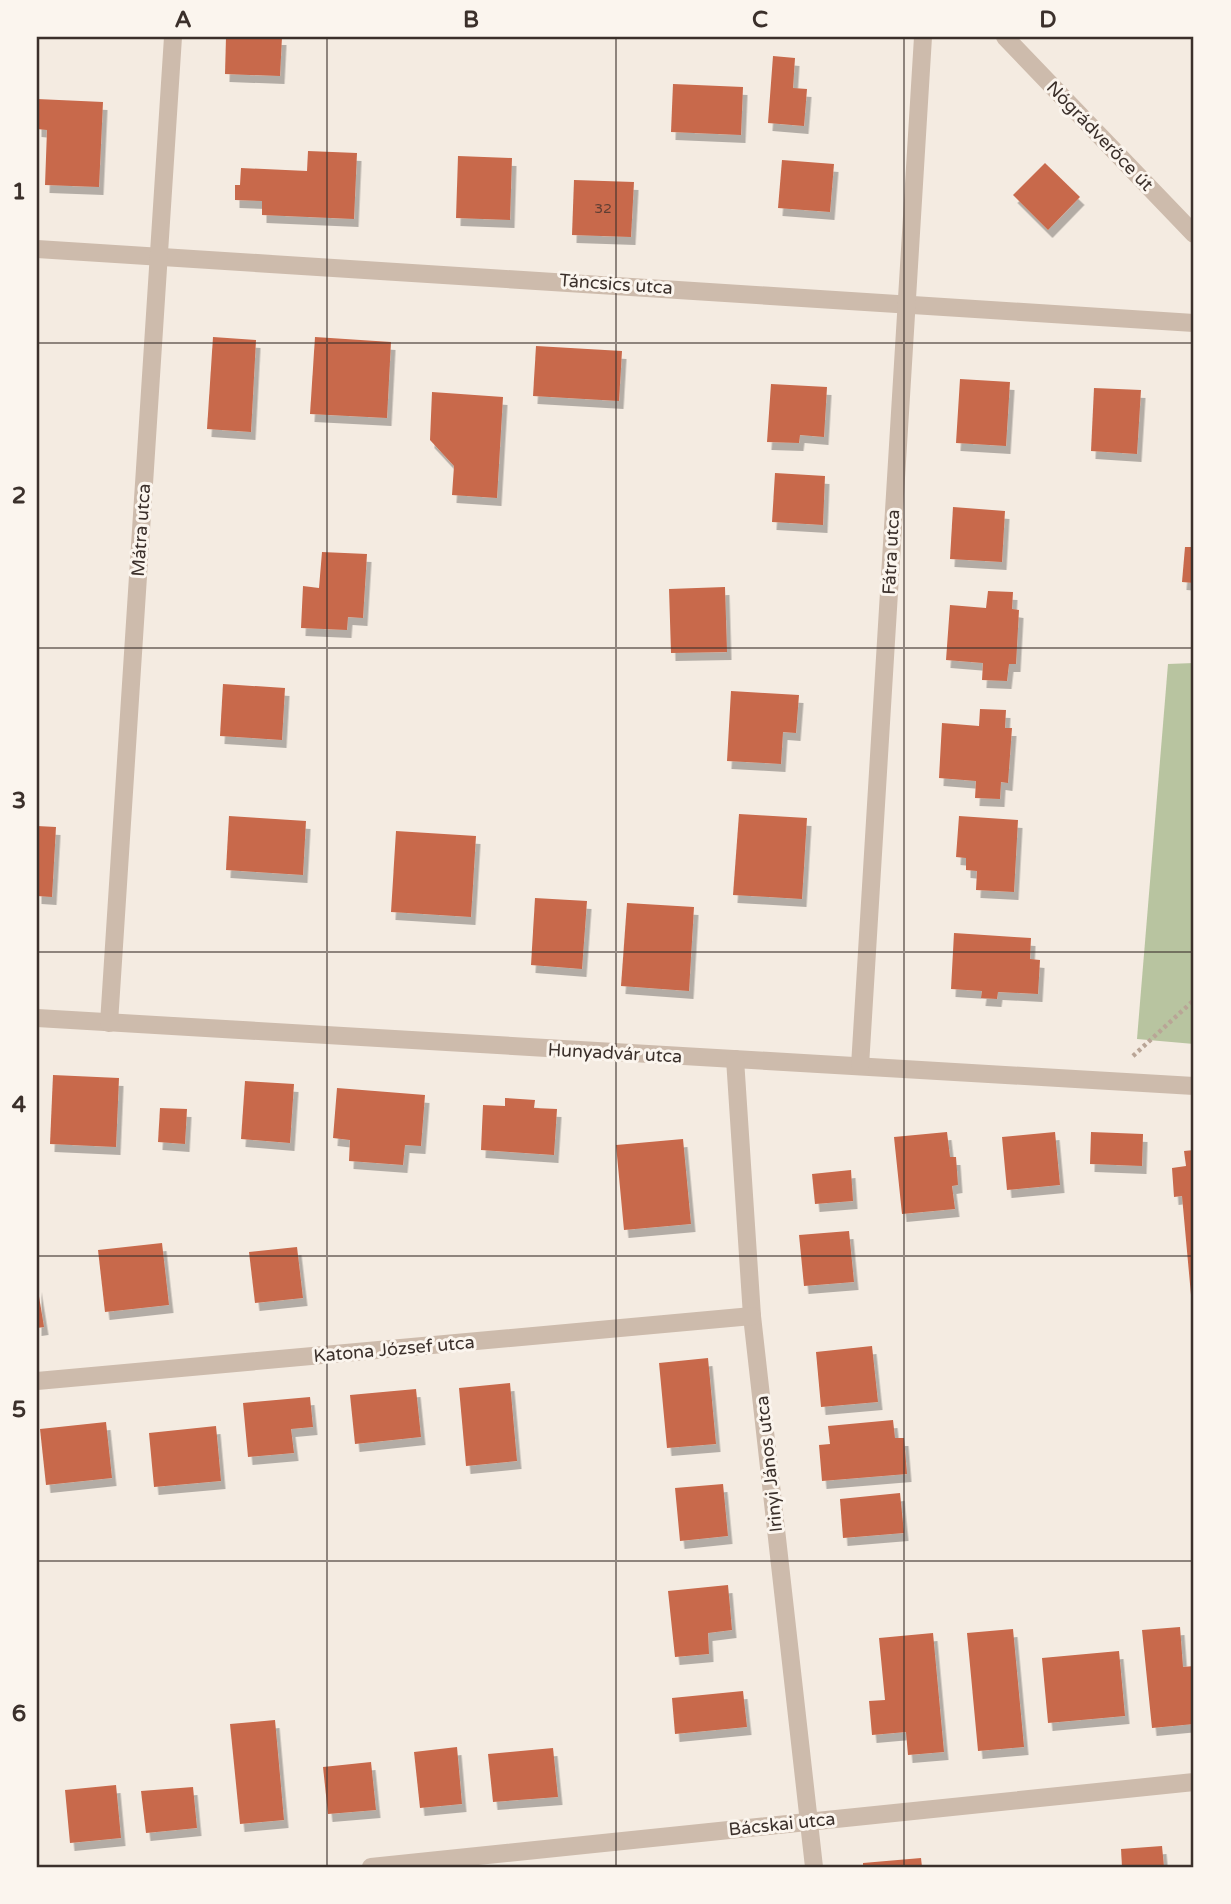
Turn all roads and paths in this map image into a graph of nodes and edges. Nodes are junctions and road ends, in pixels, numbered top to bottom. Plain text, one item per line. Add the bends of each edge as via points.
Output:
1 (173, 37) edge
2 (923, 37) edge
3 (1005, 37) edge
4 (1194, 234) edge
5 (37, 249) edge
6 (158, 255) junction
7 (906, 303) junction
8 (1194, 323) edge
9 (1194, 1000) edge
10 (37, 1018) edge
11 (109, 1023) junction
12 (735, 1059) junction
13 (860, 1066) junction
14 (1113, 1082) junction
15 (1194, 1086) edge
16 (752, 1316) junction
17 (37, 1381) edge
18 (1194, 1782) edge
19 (809, 1821) junction
20 (371, 1867) edge
21 (814, 1867) edge

1 - 6 street, Mátra utca
2 - 7 street, Fátra utca
3 - 4 street, Nógrádverőce út
5 - 6 street, Táncsics utca
6 - 7 street, Táncsics utca
6 - 11 street, Mátra utca
7 - 8 street, Táncsics utca
7 - 13 street, Fátra utca
9 - 14 path via 1136,1053
10 - 11 street, Hunyadvár utca
11 - 12 street, Hunyadvár utca
12 - 13 street, Hunyadvár utca
12 - 16 street, Irinyi János utca
13 - 14 street, Hunyadvár utca
14 - 15 street, Hunyadvár utca
16 - 17 street, Katona József utca
16 - 19 street, Irinyi János utca
18 - 19 street, Bácskai utca
19 - 20 street, Bácskai utca
19 - 21 street, Irinyi János utca

